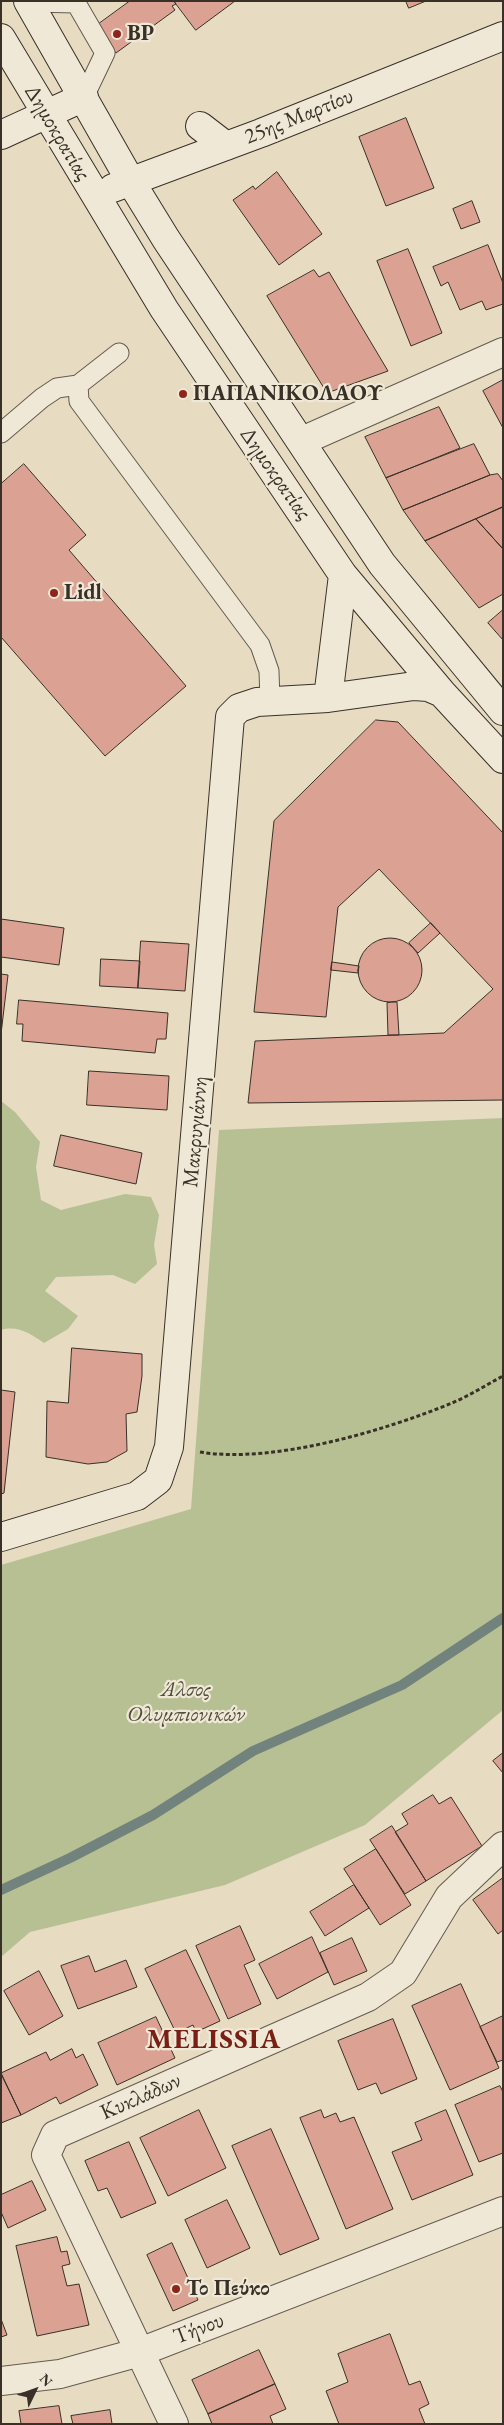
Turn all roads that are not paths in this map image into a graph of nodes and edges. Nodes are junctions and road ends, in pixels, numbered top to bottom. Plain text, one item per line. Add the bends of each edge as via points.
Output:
1 (28, 2) edge
2 (503, 36) edge
3 (1, 38) edge
4 (84, 97) junction
5 (47, 115) junction
6 (200, 126) dead end
7 (1, 135) edge
8 (226, 146) junction
9 (131, 182) junction
10 (95, 196) junction
11 (503, 352) edge
12 (119, 353) dead end
13 (78, 385) junction
14 (1, 433) edge
15 (302, 442) junction
16 (343, 575) junction
17 (442, 693) junction
18 (328, 698) junction
19 (270, 700) junction
20 (502, 709) edge
21 (503, 759) edge
22 (1, 1537) edge
23 (503, 1846) edge
24 (503, 2211) edge
25 (140, 2352) junction
26 (1, 2381) edge
27 (174, 2424) edge

1 - 4 street, Δημοκρατίας
1 - 4 lane via 76,3 105,53
2 - 8 street, 25ης Μαρτίου
3 - 5 street, Δημοκρατίας
4 - 5 street
4 - 9 street, Δημοκρατίας
5 - 7 street
5 - 10 street, Δημοκρατίας
6 - 8 street
8 - 9 street, 25ης Μαρτίου
9 - 10 street, 25ης Μαρτίου
9 - 15 street, Δημοκρατίας
10 - 16 street, Δημοκρατίας via 204,370
11 - 15 street
12 - 13 lane
13 - 14 lane via 57,388
13 - 19 lane via 78,401 260,645 269,671
15 - 20 street, Δημοκρατίας via 382,564
16 - 17 street, Δημοκρατίας
16 - 18 street
17 - 18 street, Μακρυγιάννη via 428,686 414,686
17 - 21 street, Δημοκρατίας
18 - 19 street, Μακρυγιάννη
19 - 22 street, Μακρυγιάννη via 239,708 230,718 170,1447 158,1480 137,1496
23 - 25 street, Κυκλάδων via 449,1897 403,1973 368,1996 55,2135 46,2155
24 - 25 street, Τήνου
25 - 26 street, Τήνου via 60,2374
25 - 27 street, Κυκλάδων

